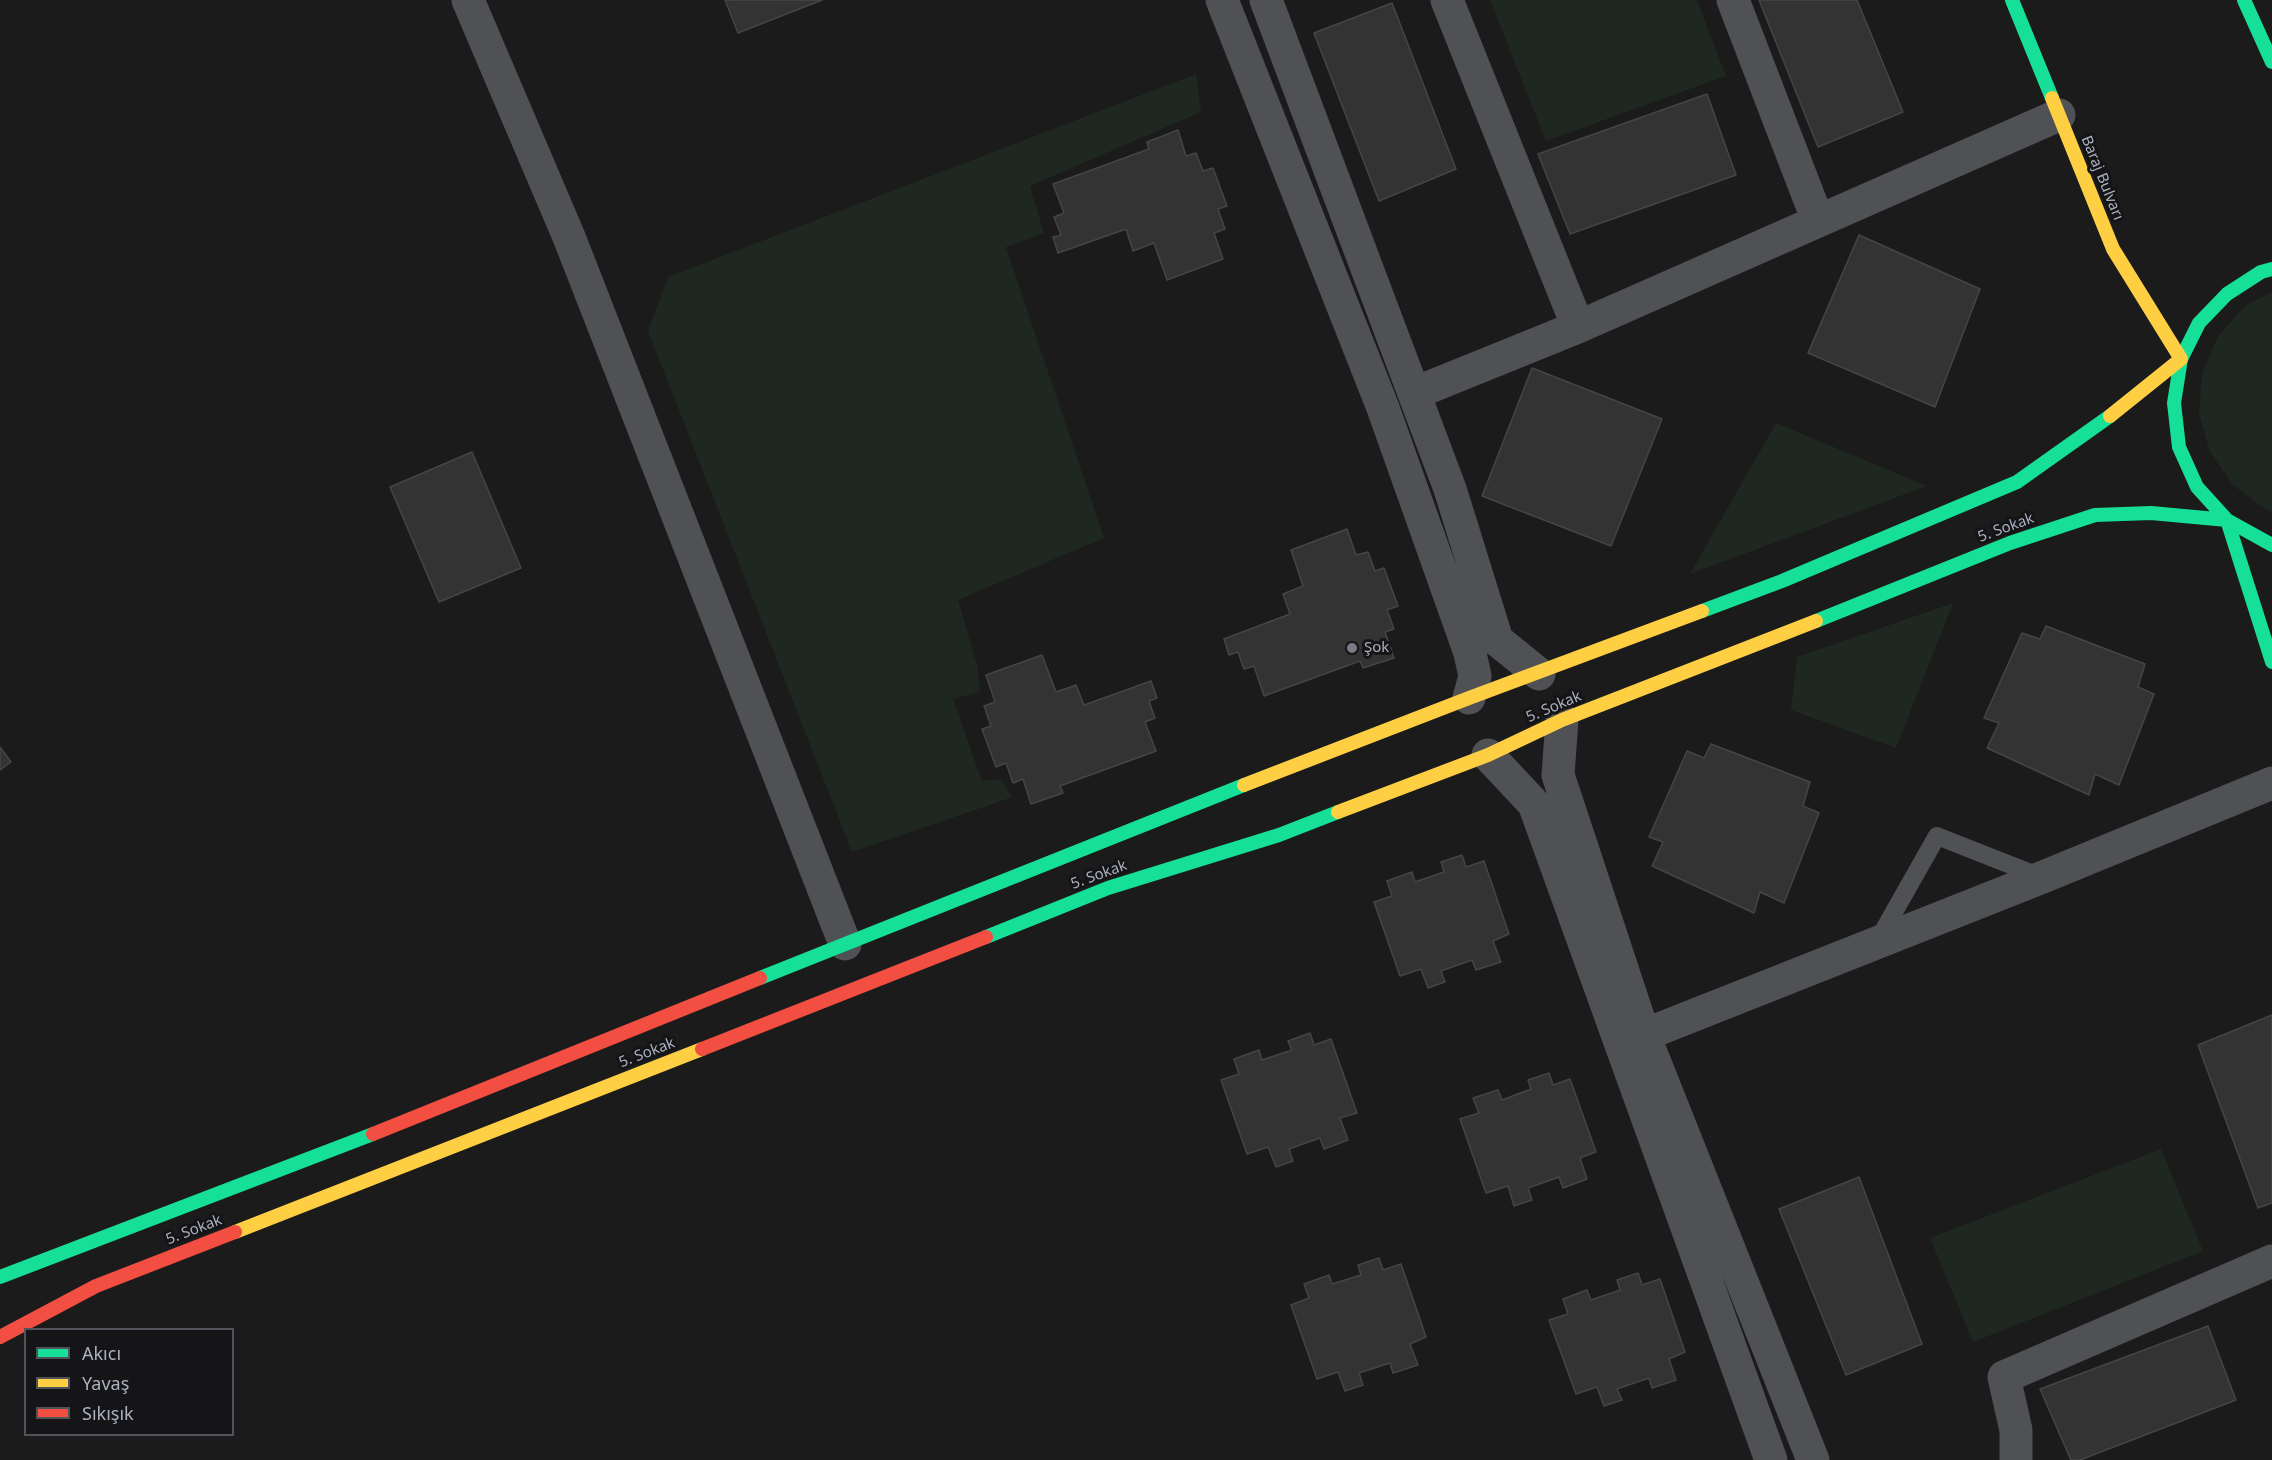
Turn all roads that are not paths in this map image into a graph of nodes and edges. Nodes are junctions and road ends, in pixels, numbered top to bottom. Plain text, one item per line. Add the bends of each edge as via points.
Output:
1 (468, 0) edge
2 (1222, 0) edge
3 (1266, 0) edge
4 (1448, 0) edge
5 (1733, 0) edge
6 (2012, 0) edge
7 (2244, 0) edge
8 (2265, 30) edge
9 (2272, 62) edge
10 (2059, 116) junction
11 (1818, 221) junction
12 (2272, 269) edge
13 (1578, 327) junction
14 (2181, 359) junction
15 (1415, 393) junction
16 (2227, 520) junction
17 (2272, 545) edge
18 (2272, 662) edge
19 (1539, 674) junction
20 (1469, 698) junction
21 (1562, 720) junction
22 (1488, 755) junction
23 (2272, 783) edge
24 (2043, 877) junction
25 (1876, 943) junction
26 (845, 944) junction
27 (1644, 1035) junction
28 (2272, 1261) edge
29 (0, 1277) edge
30 (0, 1337) edge
31 (1771, 1460) edge
32 (1813, 1460) edge
33 (2016, 1460) edge

1 - 26 street via 569,237
2 - 20 street via 1383,408 1466,642 1475,676
3 - 15 street
4 - 13 street
5 - 11 street
6 - 10 street, Baraj Bulvarı
7 - 8 street
8 - 9 street
10 - 11 street
10 - 14 street, Baraj Bulvarı via 2113,249
11 - 13 street
12 - 14 street via 2227,294 2199,323
13 - 15 street
14 - 16 street via 2174,403 2179,447 2197,487
14 - 19 street, 5. Sokak via 2090,432 2017,482 1782,581
15 - 19 street via 1497,640
16 - 17 street
16 - 18 street
16 - 21 street, 5. Sokak via 2151,513 2094,515 2010,543
19 - 20 street, 5. Sokak
20 - 26 street, 5. Sokak
21 - 22 street, 5. Sokak
21 - 27 street via 1558,776
22 - 30 street, 5. Sokak via 1279,836 1108,888 96,1286
22 - 31 street via 1534,804
23 - 24 street
24 - 25 street
24 - 25 lane via 1937,836
25 - 27 street
26 - 29 street, 5. Sokak via 359,1140
27 - 32 street
28 - 33 street via 2004,1377 2016,1430

